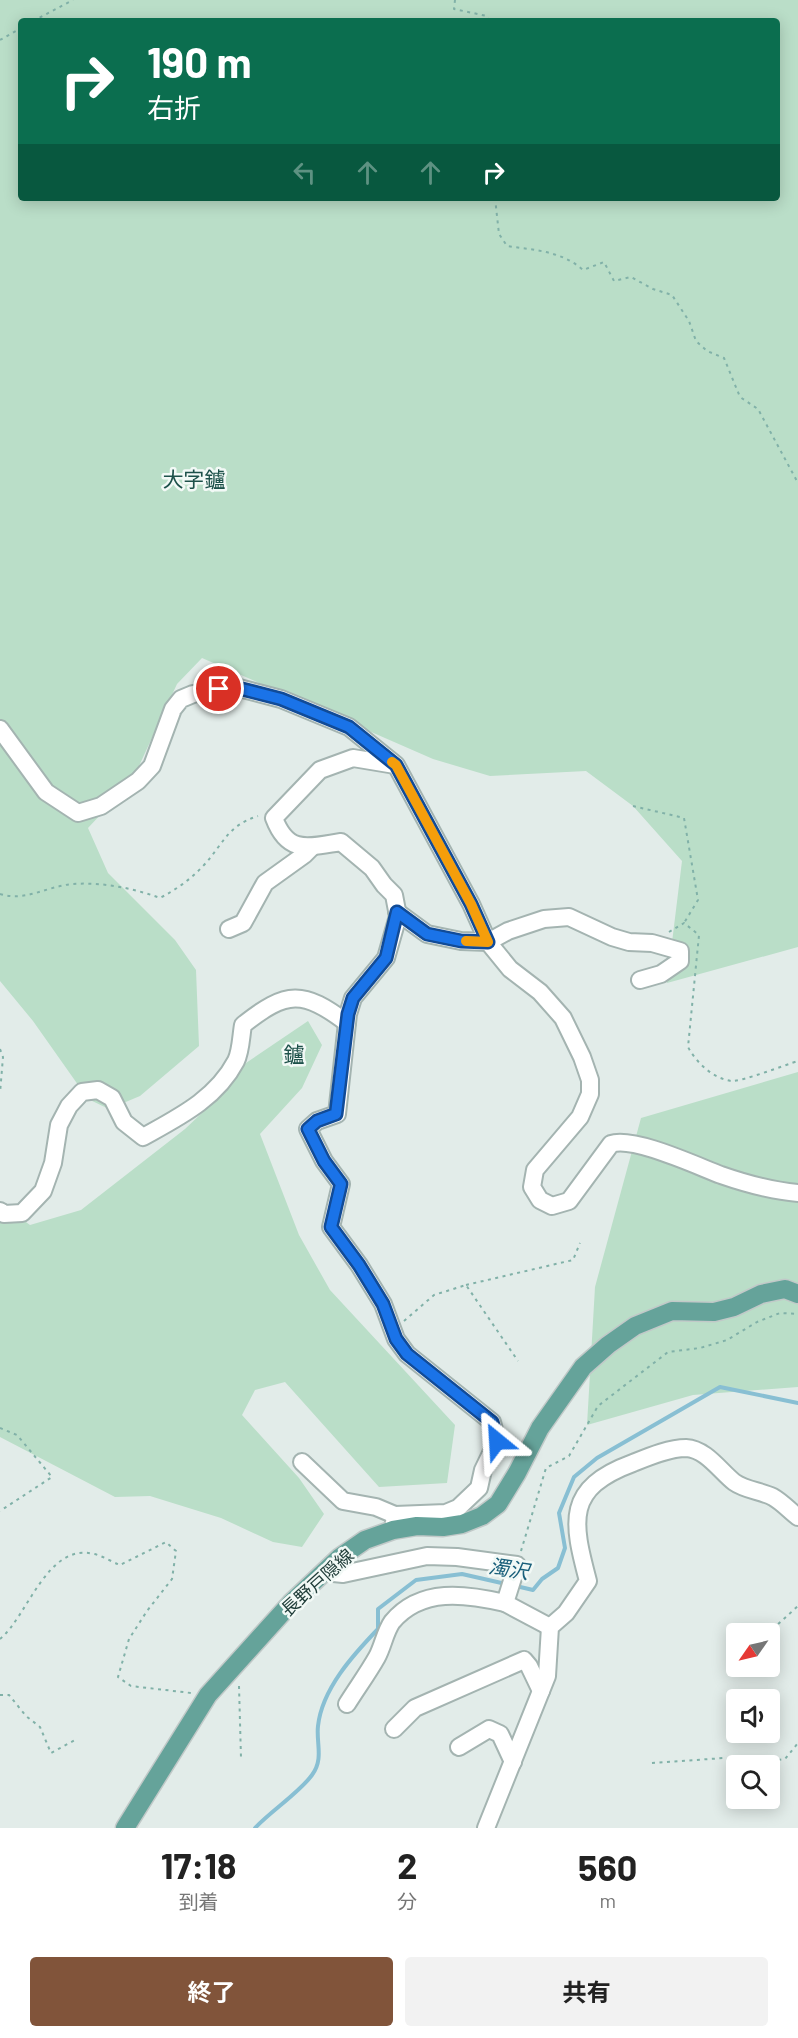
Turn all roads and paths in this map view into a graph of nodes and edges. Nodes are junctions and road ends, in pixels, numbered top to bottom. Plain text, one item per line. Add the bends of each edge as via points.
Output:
1 (73, 0) edge
2 (455, 0) edge
3 (39, 18) edge
4 (488, 18) edge
5 (18, 30) edge
6 (0, 40) edge
7 (495, 201) edge
8 (798, 483) edge
9 (0, 729) edge
10 (396, 765) junction
11 (633, 807) dead end
12 (281, 810) junction
13 (312, 847) junction
14 (0, 894) edge
15 (397, 912) junction
16 (684, 923) junction
17 (229, 929) dead end
18 (488, 942) junction
19 (652, 943) junction
20 (640, 980) dead end
21 (347, 1023) junction
22 (0, 1049) edge
23 (798, 1061) edge
24 (0, 1093) edge
25 (798, 1193) edge
26 (0, 1211) edge
27 (580, 1243) dead end
28 (465, 1285) junction
29 (798, 1293) edge
30 (798, 1314) edge
31 (393, 1331) junction
32 (518, 1361) dead end
33 (0, 1428) edge
34 (302, 1462) dead end
35 (0, 1511) edge
36 (798, 1517) edge
37 (394, 1522) junction
38 (515, 1570) junction
39 (324, 1572) junction
40 (507, 1598) junction
41 (798, 1606) edge
42 (779, 1623) edge
43 (550, 1627) junction
44 (0, 1639) edge
45 (228, 1671) junction
46 (541, 1690) junction
47 (0, 1695) edge
48 (207, 1695) junction
49 (347, 1704) dead end
50 (394, 1729) dead end
51 (75, 1740) dead end
52 (798, 1743) edge
53 (459, 1747) dead end
54 (241, 1758) dead end
55 (513, 1762) junction
56 (652, 1764) dead end
57 (125, 1828) edge
58 (486, 1828) edge

1 - 3 path
2 - 4 path via 454,9
5 - 6 path
7 - 8 path via 499,234 507,246 572,260 583,270 604,262 614,281 631,277 672,295 689,321 696,341 724,358 740,397 758,409
9 - 10 street via 46,792 78,813 101,806 138,781 152,766 173,709 181,699 219,689 238,688 281,699 349,727
10 - 12 street via 353,758 321,770
10 - 18 street
11 - 16 path via 684,818 698,900
12 - 13 street via 274,818 279,833 291,844
12 - 14 path via 244,820 221,840 180,888 160,898 132,888 72,884 13,898
13 - 15 street via 341,842 372,868 394,895
13 - 17 street via 265,883 243,923
15 - 18 street via 427,934
15 - 21 street via 386,958 353,998
16 - 19 path
16 - 23 path via 699,934 688,1047 695,1060 731,1081
18 - 19 street via 508,931 569,917 612,937
18 - 25 street via 510,969 540,992 563,1018 590,1080 591,1094 580,1117 535,1170 532,1187 540,1200 552,1206 568,1201 611,1144 617,1142 646,1147 724,1176
19 - 20 street via 680,951 680,961 661,974
21 - 26 street via 304,998 271,1006 243,1025 237,1059 214,1093 143,1137 124,1122 112,1098 98,1090 82,1092 59,1125 53,1163 43,1191 22,1213
21 - 31 street via 336,1114 308,1129 341,1184 331,1227 383,1304
22 - 24 path
27 - 28 path via 573,1260
28 - 31 path via 434,1295
28 - 32 path
29 - 37 main road, 長野戸隠線 via 785,1289 761,1294 714,1312 672,1311 635,1326 584,1367 540,1428 498,1504 462,1524 443,1527
30 - 38 path via 780,1313 727,1340 668,1352 598,1406 569,1456 546,1468
31 - 37 street via 407,1354 492,1422 497,1441 479,1488 458,1508
33 - 35 path via 17,1435 52,1477
34 - 37 street via 343,1502 376,1507
36 - 43 street via 773,1497 736,1483 713,1460 687,1448 612,1471 582,1496 577,1539 588,1581 566,1613
37 - 39 main road, 長野戸隠線
38 - 39 street via 457,1557 427,1556 344,1574
38 - 40 street
39 - 45 main road, 長野戸隠線
40 - 43 street
40 - 49 street via 430,1597 403,1612 391,1624 379,1655
41 - 42 path
43 - 46 street via 547,1676
44 - 48 path via 57,1563 74,1553 93,1553 120,1565 166,1542 176,1551 172,1579 129,1640 118,1677 131,1686
45 - 48 main road, 長野戸隠線
45 - 54 path via 239,1687
46 - 50 street via 524,1660 415,1708
46 - 55 street
47 - 51 path via 9,1695 40,1727 51,1753
48 - 57 main road, 長野戸隠線
52 - 56 path via 785,1759 747,1764 724,1758
53 - 55 street via 489,1729 500,1734
55 - 58 street

